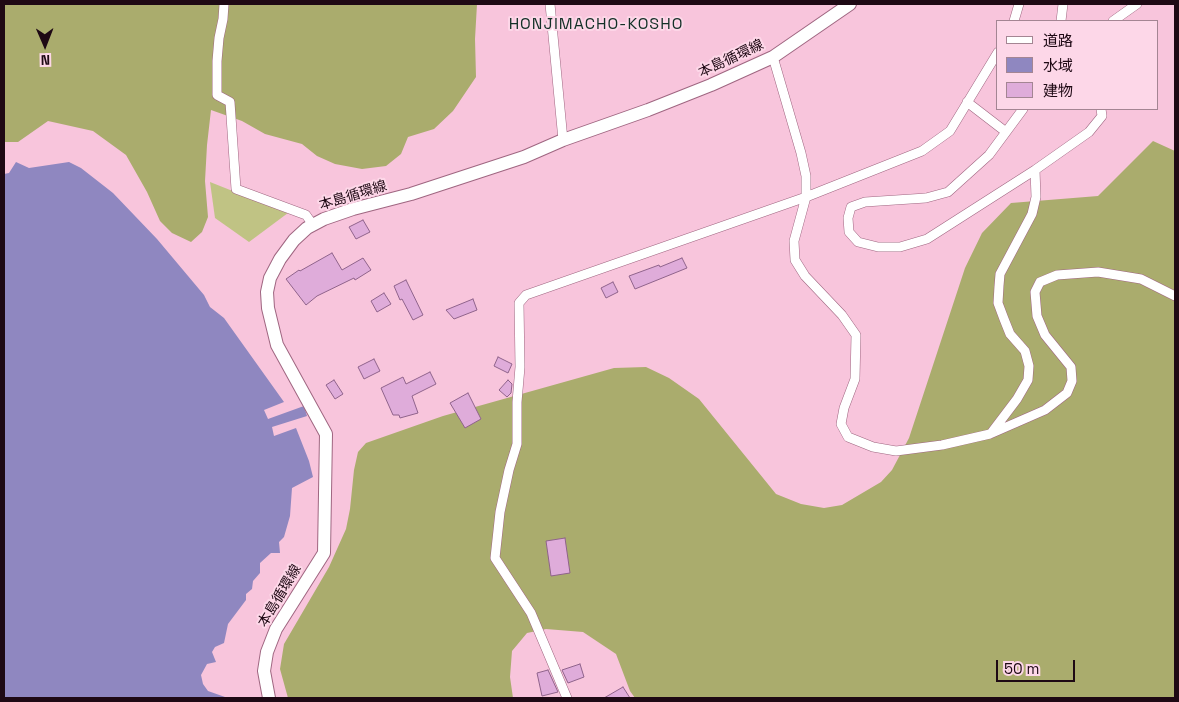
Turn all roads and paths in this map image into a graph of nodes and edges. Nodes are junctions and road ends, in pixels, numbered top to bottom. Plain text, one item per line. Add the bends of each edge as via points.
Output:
1 (224, 4) edge
2 (550, 4) edge
3 (850, 4) edge
4 (1019, 4) edge
5 (1063, 4) edge
6 (1137, 4) edge
7 (1014, 20) edge
8 (1061, 20) edge
9 (1114, 20) edge
10 (996, 55) edge
11 (773, 57) junction
12 (967, 102) junction
13 (1023, 110) edge
14 (1101, 110) edge
15 (1006, 132) junction
16 (563, 140) junction
17 (1035, 170) junction
18 (806, 197) junction
19 (313, 224) junction
20 (1175, 296) edge
21 (990, 434) junction
22 (269, 698) edge
23 (567, 698) edge

1 - 19 street via 217,61 217,95 230,102 236,189 306,215
2 - 16 street
3 - 11 main road, 本島循環線
4 - 7 street
5 - 8 street
6 - 9 street
10 - 12 street
11 - 16 main road, 本島循環線 via 648,110
11 - 18 street via 801,153
12 - 15 street
12 - 18 street via 950,132 922,151
13 - 15 street
14 - 17 street via 1102,116 1090,132
15 - 17 street via 989,154 948,192 926,198 865,202 851,207 849,232 858,242 878,247 900,247 927,239
16 - 19 main road, 本島循環線 via 524,157
17 - 21 street via 1036,197 1032,214 1000,274 998,303 1010,334 1025,351 1028,380 1017,400
18 - 21 street via 794,241 795,260 856,335 855,379 841,424 848,437 873,447 896,451
18 - 23 street via 526,295 520,303 516,444 500,512 495,558 531,613
19 - 22 main road, 本島循環線 via 294,240 280,259 267,292 277,345 326,434 324,553 276,629 267,652 264,671
20 - 21 street via 1141,279 1098,272 1057,274 1040,282 1035,292 1036,316 1045,335 1071,366 1072,381 1067,393 1045,410

